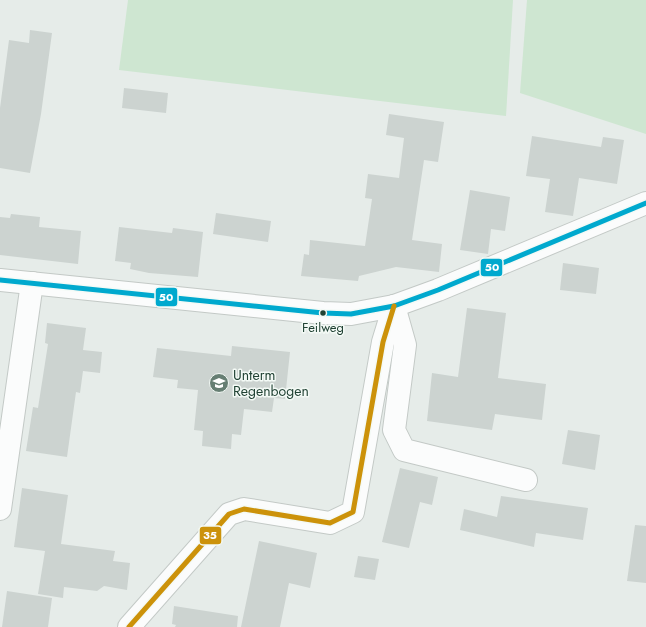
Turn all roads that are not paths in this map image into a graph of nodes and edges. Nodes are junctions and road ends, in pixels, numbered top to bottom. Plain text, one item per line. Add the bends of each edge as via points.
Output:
1 (646, 203) edge
2 (0, 280) edge
3 (32, 283) junction
4 (394, 306) junction
5 (526, 480) dead end
6 (0, 509) edge
7 (129, 627) edge

1 - 4 street
2 - 3 street
3 - 4 street via 323,313 351,314
3 - 6 street
4 - 5 street via 405,345 394,430 404,450
4 - 7 street via 383,342 353,512 330,523 244,509 229,514

